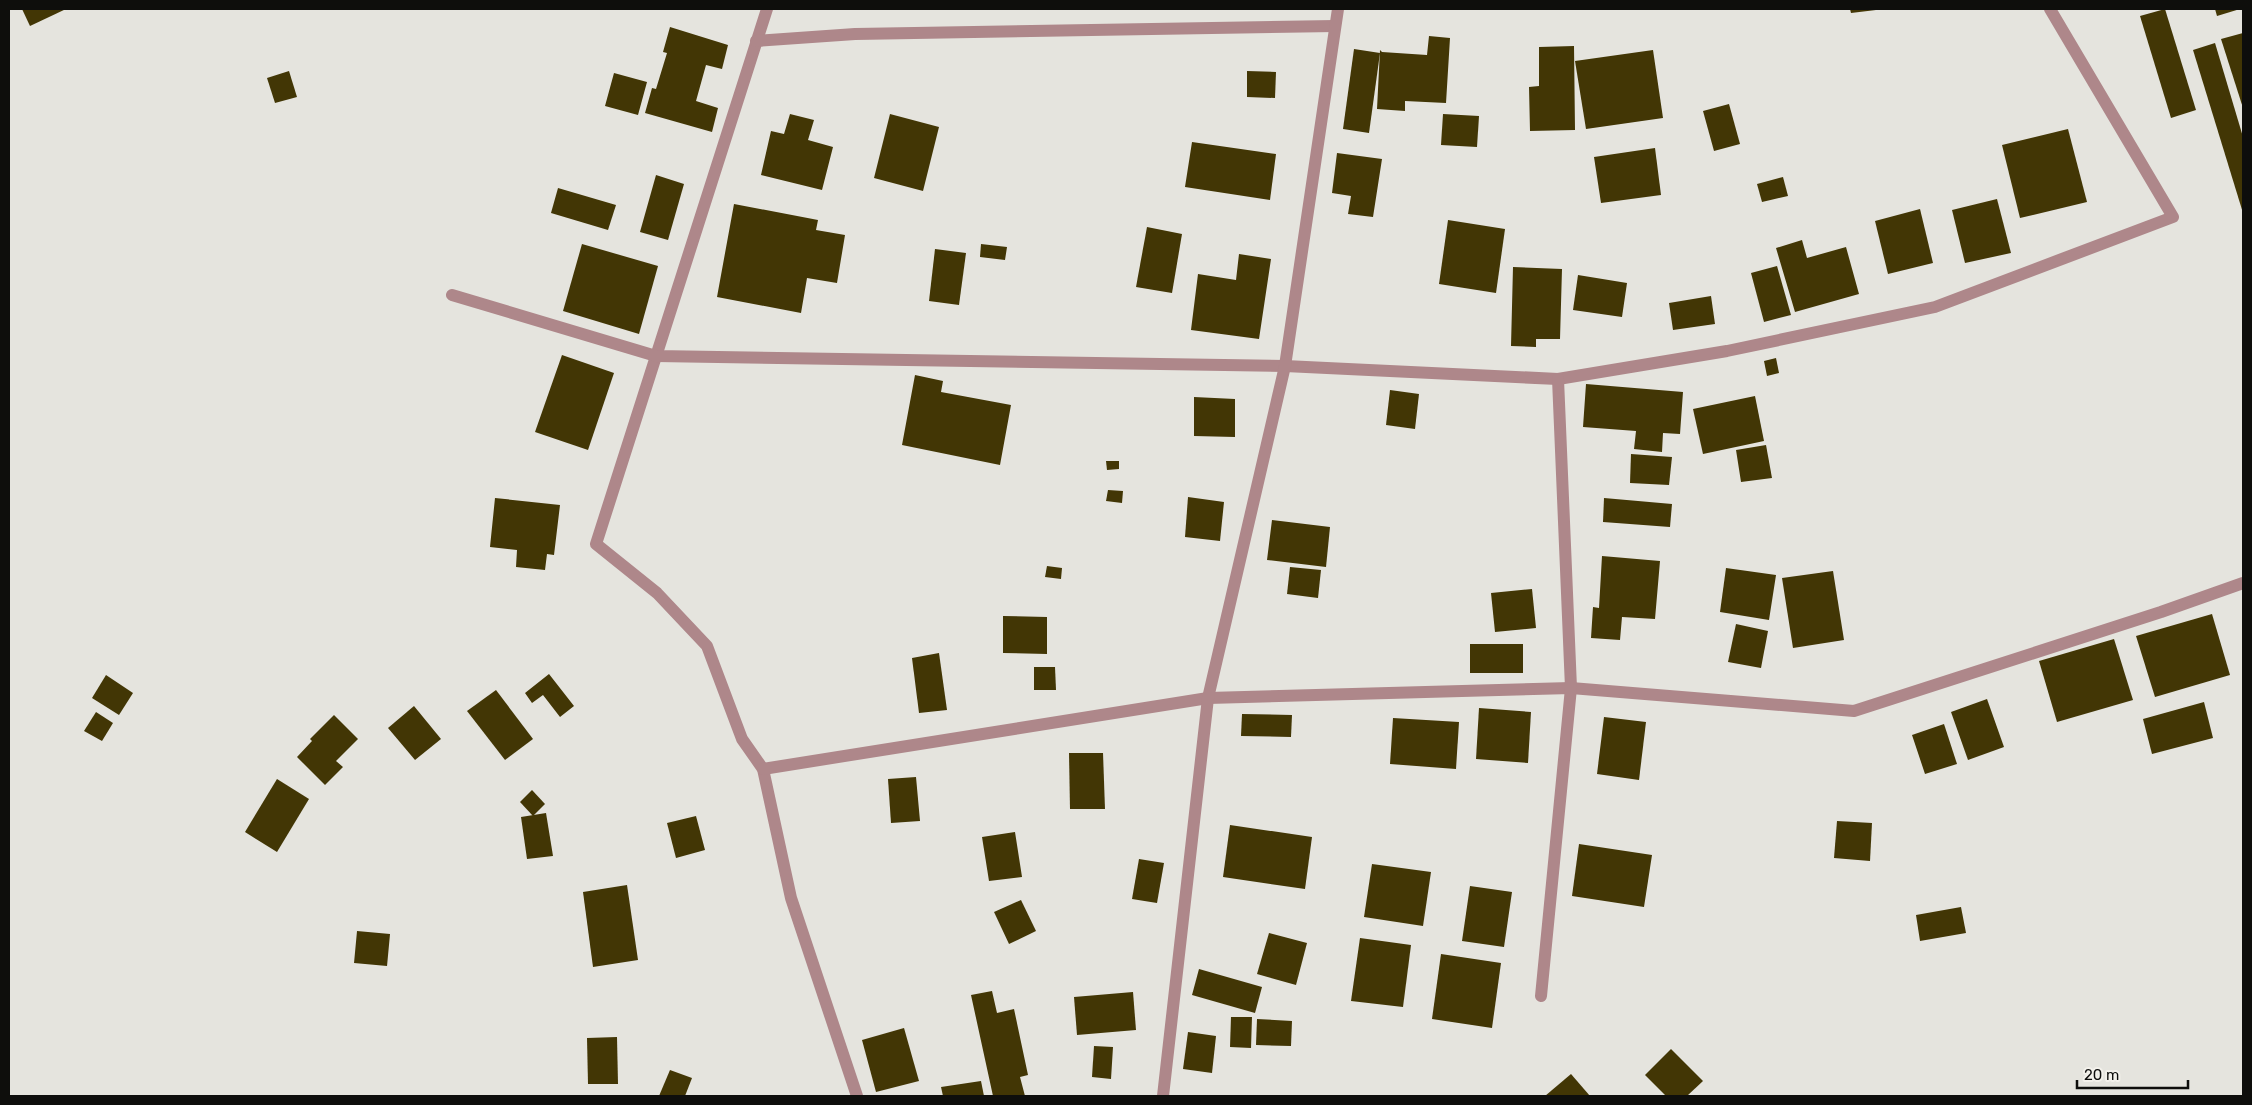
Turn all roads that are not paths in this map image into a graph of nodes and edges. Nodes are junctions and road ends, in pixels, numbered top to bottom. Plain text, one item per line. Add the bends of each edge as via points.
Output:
1 (767, 9) edge
2 (1338, 9) edge
3 (2050, 9) edge
4 (1335, 26) junction
5 (756, 41) junction
6 (452, 295) dead end
7 (656, 356) junction
8 (1285, 366) junction
9 (1558, 379) junction
10 (2243, 583) edge
11 (1571, 688) junction
12 (1208, 698) junction
13 (763, 768) junction
14 (1541, 996) dead end
15 (857, 1096) edge
16 (1163, 1096) edge

1 - 5 street
2 - 4 street
3 - 9 street via 2173,217 1934,307 1727,351
4 - 5 street via 855,34
4 - 8 street
5 - 7 street
6 - 7 street
7 - 8 street
7 - 13 street via 596,544 657,593 707,646 742,740
8 - 9 street
8 - 12 street
9 - 11 street
10 - 11 street via 1854,710
11 - 12 street
11 - 14 street
12 - 13 street
12 - 16 street
13 - 15 street via 791,898

